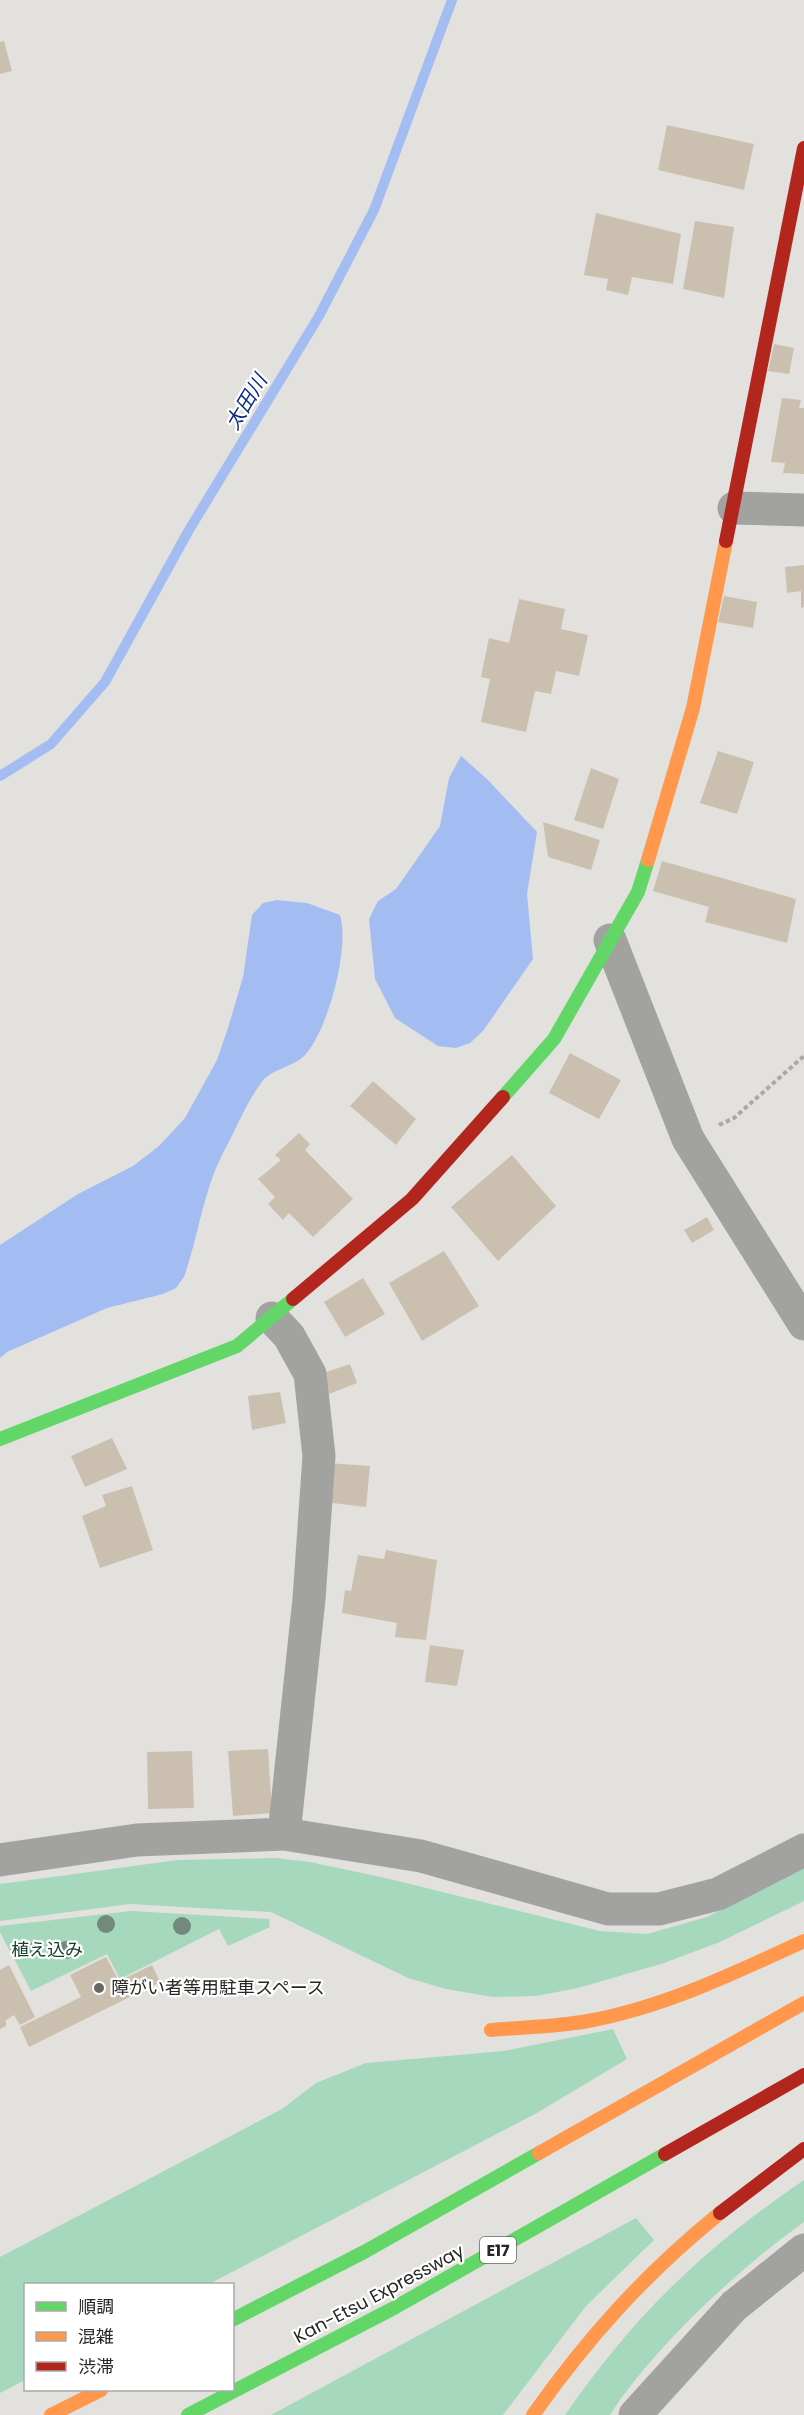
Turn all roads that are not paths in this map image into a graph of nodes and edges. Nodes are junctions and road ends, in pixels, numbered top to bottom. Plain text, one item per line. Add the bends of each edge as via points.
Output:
1 (804, 148) edge
2 (734, 508) junction
3 (804, 510) edge
4 (610, 940) junction
5 (272, 1318) junction
6 (804, 1324) edge
7 (0, 1439) edge
8 (284, 1834) junction
9 (804, 1850) edge
10 (0, 1860) edge
11 (804, 1941) edge
12 (804, 2003) edge
13 (491, 2030) dead end
14 (804, 2075) edge
15 (804, 2149) edge
16 (804, 2250) edge
17 (234, 2319) edge
18 (99, 2391) edge
19 (51, 2415) edge
20 (188, 2415) edge
21 (533, 2415) edge
22 (635, 2415) edge

1 - 2 main road
2 - 3 street
2 - 4 main road via 693,708 638,892
4 - 5 main road via 554,1039 412,1199
4 - 6 street via 688,1139
5 - 7 main road via 237,1346
5 - 8 street via 289,1336 310,1374 319,1456 309,1599
8 - 9 street via 421,1856 608,1909 660,1909 718,1894
8 - 10 street via 137,1840
11 - 13 main road via 672,1998 557,2026
12 - 17 main road via 366,2251
14 - 20 main road, Kan-Etsu Expressway / E17 via 405,2302
15 - 21 main road via 712,2220 629,2294
16 - 22 street via 734,2306
18 - 19 main road

